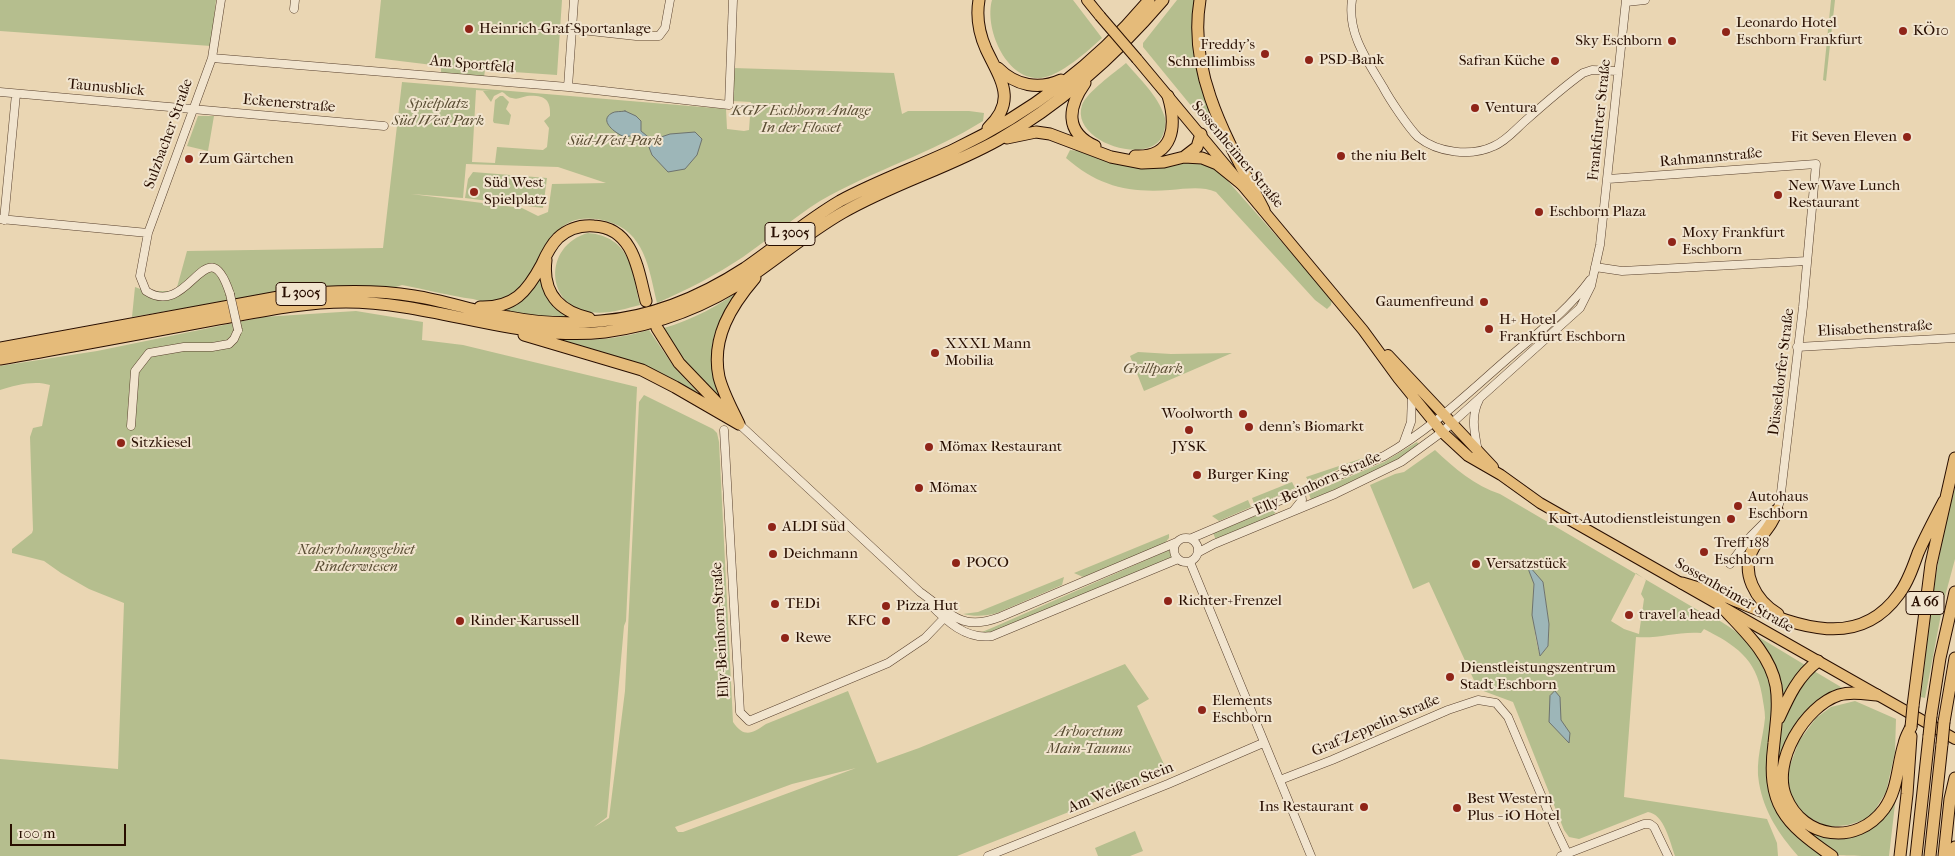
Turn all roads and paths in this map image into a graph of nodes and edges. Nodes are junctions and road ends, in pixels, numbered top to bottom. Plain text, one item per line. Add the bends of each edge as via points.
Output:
1 (221, 0) edge
2 (295, 0) edge
3 (574, 0) edge
4 (670, 0) edge
5 (732, 0) edge
6 (979, 0) edge
7 (1088, 0) edge
8 (1150, 0) edge
9 (1163, 0) edge
10 (1200, 0) edge
11 (1352, 0) edge
12 (1645, 0) edge
13 (1626, 1) edge
14 (294, 9) dead end
15 (572, 29) junction
16 (212, 58) junction
17 (996, 66) junction
18 (1618, 71) junction
19 (1092, 73) junction
20 (1072, 76) junction
21 (568, 87) junction
22 (0, 92) edge
23 (16, 94) junction
24 (1168, 96) junction
25 (193, 110) junction
26 (384, 126) dead end
27 (1201, 134) junction
28 (975, 139) junction
29 (998, 140) junction
30 (1184, 157) junction
31 (1816, 164) joint
32 (1608, 179) junction
33 (1243, 185) junction
34 (1264, 210) junction
35 (2, 219) edge
36 (148, 233) junction
37 (547, 253) junction
38 (1807, 261) junction
39 (764, 267) junction
40 (1595, 269) junction
41 (646, 301) dead end
42 (466, 307) junction
43 (603, 321) junction
44 (494, 325) junction
45 (657, 328) dead end
46 (1363, 330) junction
47 (1955, 338) edge
48 (1797, 347) junction
49 (0, 348) edge
50 (0, 359) edge
51 (1412, 395) junction
52 (1481, 395) junction
53 (1443, 414) junction
54 (1434, 422) junction
55 (739, 424) junction
56 (1451, 424) junction
57 (131, 426) dead end
58 (724, 430) dead end
59 (1442, 432) junction
60 (1402, 446) junction
61 (1478, 452) junction
62 (1955, 458) edge
63 (1501, 474) junction
64 (1301, 492) junction
65 (1944, 501) junction
66 (1777, 510) junction
67 (1290, 513) junction
68 (1192, 538) junction
69 (1177, 542) junction
70 (1199, 552) junction
71 (1178, 559) junction
72 (1190, 562) junction
73 (1730, 564) dead end
74 (1682, 583) junction
75 (1955, 592) edge
76 (1720, 605) junction
77 (947, 616) junction
78 (1822, 629) junction
79 (1955, 658) edge
80 (1818, 661) junction
81 (1877, 695) junction
82 (1777, 722) junction
83 (1911, 727) junction
84 (1955, 739) edge
85 (1263, 743) junction
86 (1955, 779) edge
87 (1280, 780) junction
88 (1955, 847) edge
89 (1564, 855) edge
90 (988, 856) edge
91 (1311, 856) edge
92 (1668, 856) edge
93 (1832, 856) edge
94 (1900, 856) edge
95 (1916, 856) edge
96 (1930, 856) edge
97 (1944, 856) edge
98 (1954, 856) edge

1 - 16 street, Sulzbacher Straße
2 - 14 street
3 - 15 street
4 - 15 street via 665,28 659,36
5 - 21 street, Am Sportfeld via 728,105
6 - 17 highway via 981,33
7 - 24 main road, Sossenheimer Straße, bridge
8 - 20 highway, L 3005 via 1127,26
9 - 19 highway, L 3005
10 - 34 highway via 1201,60 1210,99
11 - 18 street via 1350,20 1354,33 1385,91 1414,133 1439,148 1469,152 1495,146 1582,73
12 - 13 street
13 - 18 street, Frankfurter Straße
15 - 21 street
16 - 21 street, Am Sportfeld
16 - 25 street, Sulzbacher Straße
17 - 20 highway via 1011,78 1032,86 1048,85
17 - 28 highway via 1002,81 1004,106 996,121
18 - 32 street, Frankfurter Straße
19 - 24 highway via 1075,98 1071,113 1074,127 1084,139 1121,154 1151,155 1169,141 1173,117
19 - 29 highway, L 3005
20 - 28 highway, L 3005 via 1016,116
22 - 23 street, Taunusblick
23 - 25 street, Taunusblick
23 - 35 street
24 - 27 main road, Sossenheimer Straße
25 - 26 street, Eckenerstraße
25 - 36 street, Sulzbacher Straße
27 - 30 highway via 1194,150
27 - 33 main road, Sossenheimer Straße
28 - 43 highway, L 3005 via 840,201 746,267 703,292 652,311
29 - 30 highway via 1043,132 1129,162 1164,162
29 - 39 highway, L 3005 via 846,211
30 - 33 highway via 1210,160
31 - 32 street, Rahmannstraße
31 - 38 street, Düsseldorfer Straße
32 - 40 street, Frankfurter Straße
33 - 34 main road, Sossenheimer Straße
34 - 46 main road, Sossenheimer Straße
35 - 36 street
36 - 57 street, Sulzbacher Straße, bridge via 140,276 146,291 158,298 170,297 207,268 218,269 230,294 238,330 229,344 149,352 134,374
37 - 41 highway via 558,238 574,229 592,226 610,230 632,251
37 - 42 highway via 527,289 510,303 490,308
37 - 43 highway via 547,282 558,303 574,314
38 - 40 street via 1622,271
38 - 48 street, Düsseldorfer Straße
39 - 44 highway, L 3005 via 708,301 640,325 576,334 525,331
39 - 55 highway via 735,302 720,334 719,376
40 - 52 street, Frankfurter Straße via 1587,296 1575,313
40 - 53 street, Frankfurter Straße via 1582,291 1566,308
42 - 43 highway, L 3005 via 544,322
42 - 49 highway, L 3005 via 379,292 307,293
44 - 50 highway, L 3005 via 412,307 330,302
44 - 55 highway via 642,370
45 - 55 highway via 685,371
46 - 51 main road, Sossenheimer Straße
46 - 53 main road, Sossenheimer Straße
47 - 48 street, Elisabethenstraße
48 - 66 street, Düsseldorfer Straße
51 - 54 main road, Sossenheimer Straße
51 - 60 street via 1411,422
52 - 56 street, Frankfurter Straße
52 - 61 street via 1474,413
53 - 54 street, Frankfurter Straße
53 - 56 main road, Sossenheimer Straße
54 - 59 main road, Sossenheimer Straße
54 - 60 street, Elly-Beinhorn-Straße
55 - 77 street, Elly-Beinhorn-Straße
56 - 59 street, Frankfurter Straße
56 - 61 main road, Sossenheimer Straße
58 - 77 street, Elly-Beinhorn-Straße via 742,716 749,721 888,664 912,648
59 - 63 main road, Sossenheimer Straße via 1468,456
59 - 67 street, Elly-Beinhorn-Straße via 1374,477
60 - 64 street, Elly-Beinhorn-Straße
61 - 63 main road, Sossenheimer Straße
62 - 65 highway, A 66
63 - 74 main road, Sossenheimer Straße via 1540,503
64 - 67 street via 1300,504
64 - 68 street, Elly-Beinhorn-Straße
65 - 78 highway via 1901,592 1891,605 1863,624
65 - 83 highway, A 66, bridge via 1929,573
66 - 73 street via 1751,536
66 - 78 highway via 1775,520 1751,555 1750,578 1754,590 1763,603 1778,614
67 - 70 street, Elly-Beinhorn-Straße
68 - 69 street, Elly-Beinhorn-Straße via 1182,538
68 - 70 street via 1197,542
69 - 71 street via 1174,552
69 - 77 street, Elly-Beinhorn-Straße via 990,621 968,623
70 - 72 street, Elly-Beinhorn-Straße
71 - 72 street
71 - 77 street, Elly-Beinhorn-Straße via 992,636 967,634
72 - 85 street
74 - 76 main road, Sossenheimer Straße
74 - 78 highway via 1735,600 1765,614
75 - 95 highway, A 66, bridge via 1931,716
76 - 80 main road, Sossenheimer Straße
76 - 82 highway via 1748,635 1770,667 1776,686
79 - 96 highway, bridge via 1944,722
80 - 81 main road, Sossenheimer Straße
80 - 82 highway via 1796,682
81 - 83 highway via 1847,694 1826,701 1809,716 1793,738 1783,780 1785,795 1801,819 1822,830 1845,834 1874,821 1892,794 1903,745
81 - 84 main road, Sossenheimer Straße
82 - 93 highway via 1772,779 1779,806 1796,829
83 - 94 highway, A 66
85 - 87 street
85 - 90 street, Am Weißen Stein
86 - 97 highway
87 - 89 street, Graf-Zeppelin-Straße via 1448,710 1486,700 1496,703 1508,717
87 - 91 street
88 - 98 highway
89 - 92 street via 1650,824

